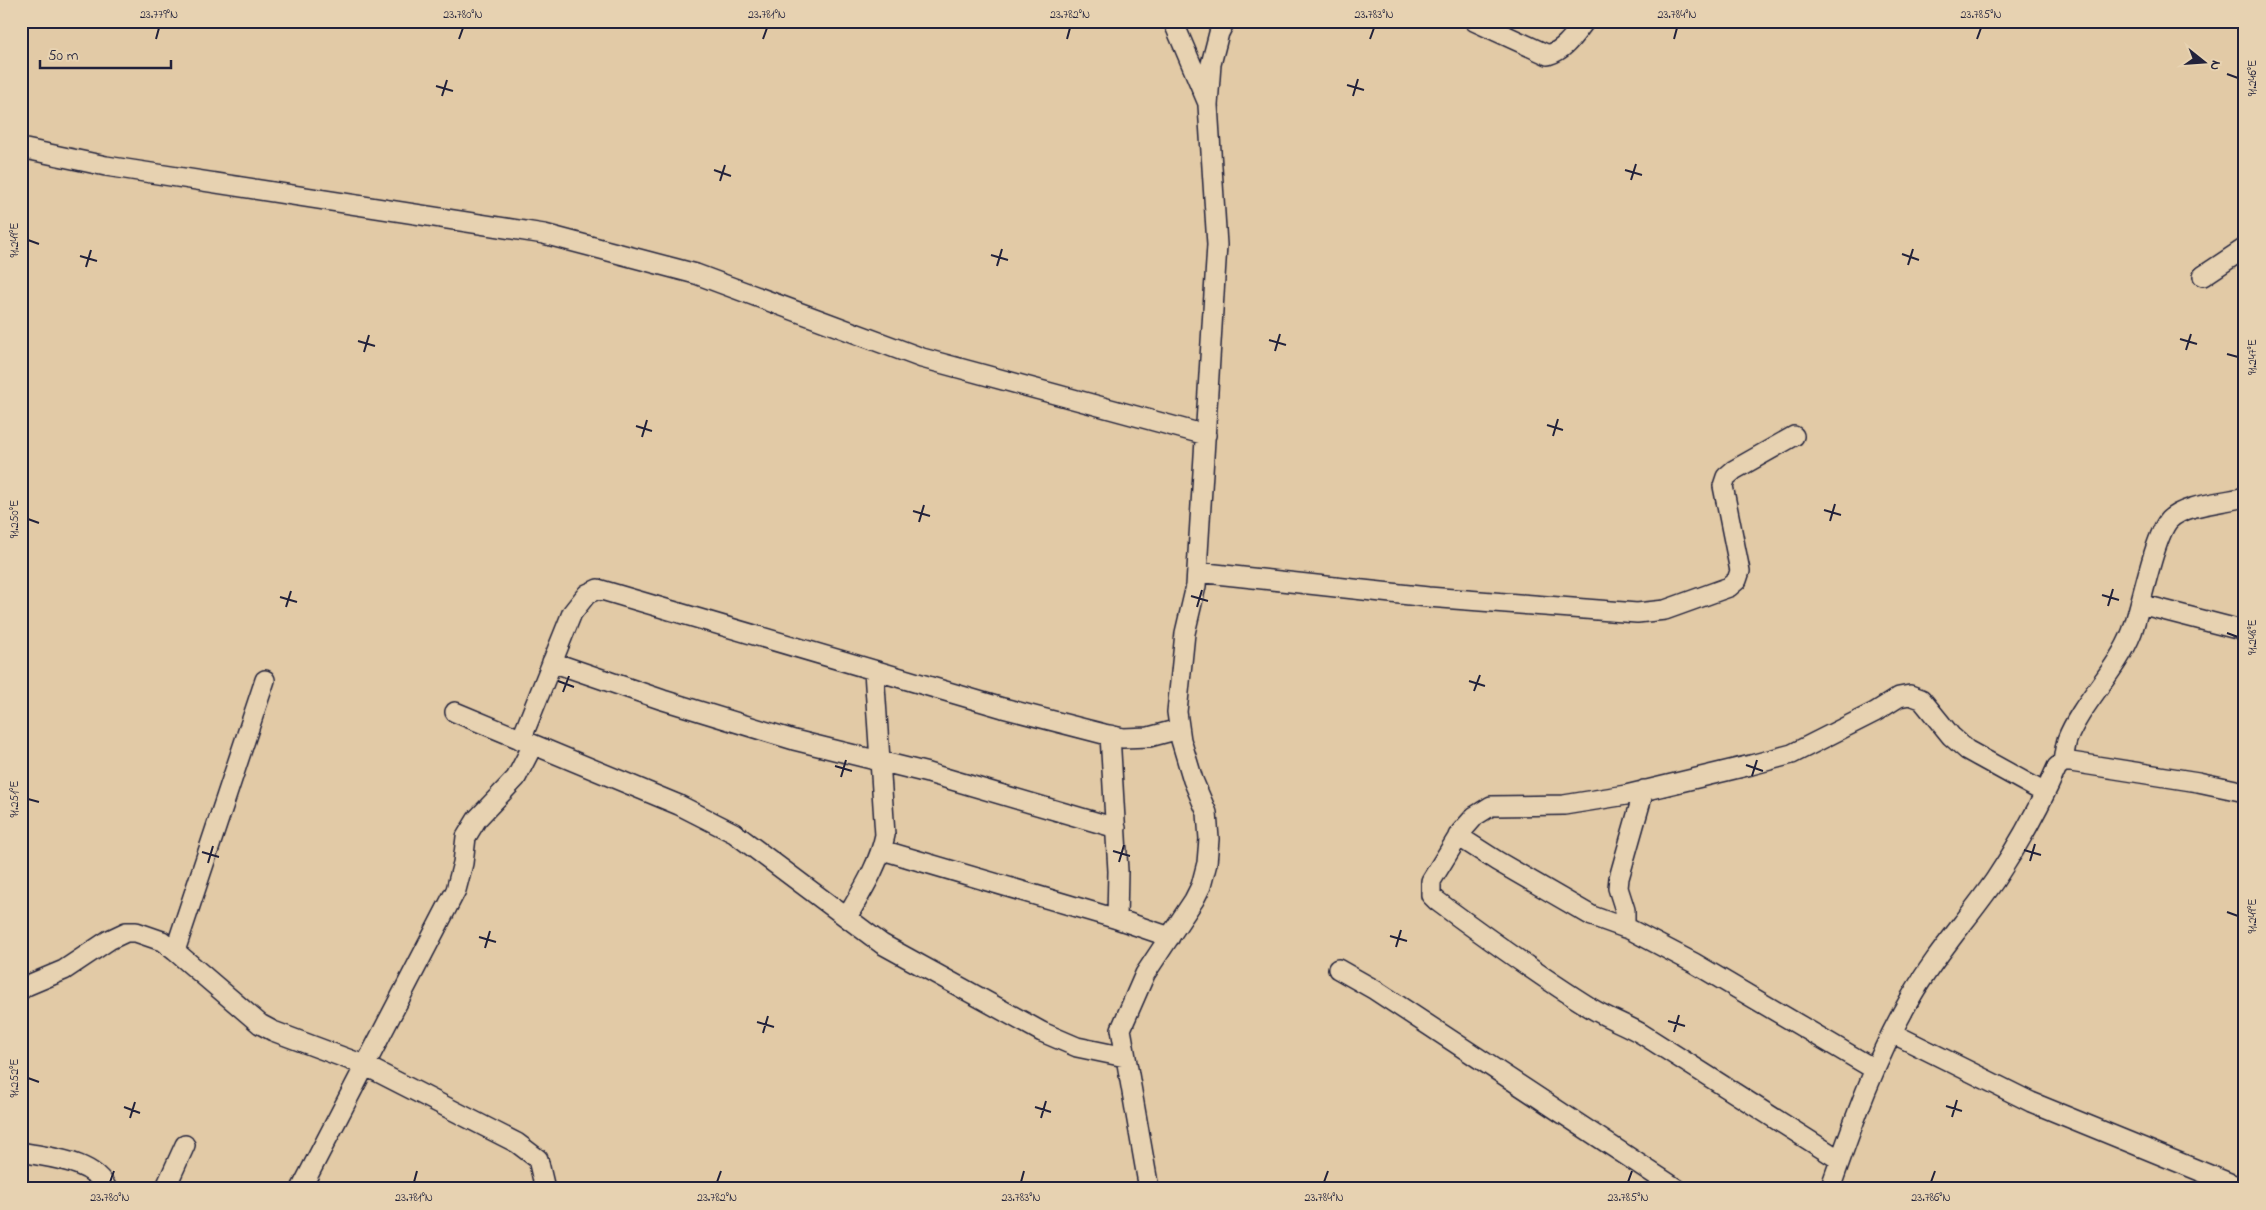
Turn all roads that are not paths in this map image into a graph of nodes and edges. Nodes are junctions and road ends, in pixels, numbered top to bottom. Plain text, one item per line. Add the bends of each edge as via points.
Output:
1 (1173, 21) edge
2 (1225, 21) edge
3 (1474, 21) edge
4 (1585, 21) edge
5 (1208, 105) junction
6 (21, 148) edge
7 (2245, 248) edge
8 (2203, 276) dead end
9 (1206, 435) junction
10 (1794, 436) dead end
11 (2245, 497) edge
12 (1197, 572) junction
13 (2140, 604) junction
14 (2245, 631) edge
15 (552, 662) junction
16 (874, 670) junction
17 (265, 680) dead end
18 (455, 712) dead end
19 (1180, 729) junction
20 (1110, 735) junction
21 (527, 743) junction
22 (880, 760) junction
23 (2063, 762) junction
24 (1644, 790) junction
25 (2245, 792) edge
26 (2045, 793) junction
27 (1116, 828) junction
28 (1458, 836) junction
29 (882, 850) junction
30 (847, 917) junction
31 (1117, 919) junction
32 (1624, 928) junction
33 (1170, 937) junction
34 (175, 951) junction
35 (1338, 969) dead end
36 (21, 990) edge
37 (1892, 1033) junction
38 (1125, 1057) junction
39 (364, 1065) junction
40 (1874, 1069) junction
41 (185, 1145) dead end
42 (21, 1152) edge
43 (1840, 1160) junction
44 (107, 1189) edge
45 (165, 1189) edge
46 (301, 1189) edge
47 (545, 1189) edge
48 (1150, 1189) edge
49 (1677, 1189) edge
50 (1830, 1189) edge
51 (2244, 1189) edge

1 - 5 street
2 - 5 street via 1211,64
3 - 4 street via 1548,55 1564,47
5 - 9 street via 1216,245
6 - 9 street via 106,166 544,234 696,274 922,358
7 - 8 street
9 - 12 street
10 - 12 street via 1726,477 1723,486 1740,571 1737,580 1729,587 1665,610 1637,614 1438,598
11 - 13 street via 2191,508 2167,522
12 - 19 street via 1180,671 1177,712
13 - 14 street
13 - 23 street via 2132,633 2067,741
15 - 16 street via 572,613 586,594 598,589
15 - 21 street
15 - 22 street via 794,740
16 - 20 street
16 - 22 street
17 - 34 street
18 - 21 street
19 - 20 street via 1149,736 1123,738
19 - 33 street via 1193,780 1207,813 1209,839 1201,886
20 - 27 street
21 - 30 street via 679,805 734,833
21 - 39 street via 516,778 477,819 466,837 456,890
22 - 27 street
22 - 29 street via 885,834
23 - 25 street
23 - 26 street via 2057,767
24 - 26 street via 1792,754 1900,697 1910,695 1921,699 1951,736 1967,750
24 - 28 street via 1564,805 1491,806 1475,816
24 - 32 street via 1619,878 1618,888 1625,910
26 - 37 street via 2030,825 1995,880 1911,996
27 - 31 street
28 - 32 street via 1592,916
28 - 43 street via 1431,881 1431,895 1437,901 1593,1010 1642,1034
29 - 30 street
29 - 31 street
30 - 38 street via 882,944 1042,1032 1078,1046
31 - 33 street
32 - 40 street via 1694,963
33 - 38 street via 1145,974 1121,1029
34 - 36 street via 162,941 126,932 64,970
34 - 39 street via 260,1024
35 - 49 street
37 - 40 street
37 - 51 street via 2031,1102
38 - 48 street
39 - 46 street
39 - 47 street via 517,1143 538,1160
40 - 43 street
41 - 45 street
42 - 44 street via 89,1169
43 - 50 street

